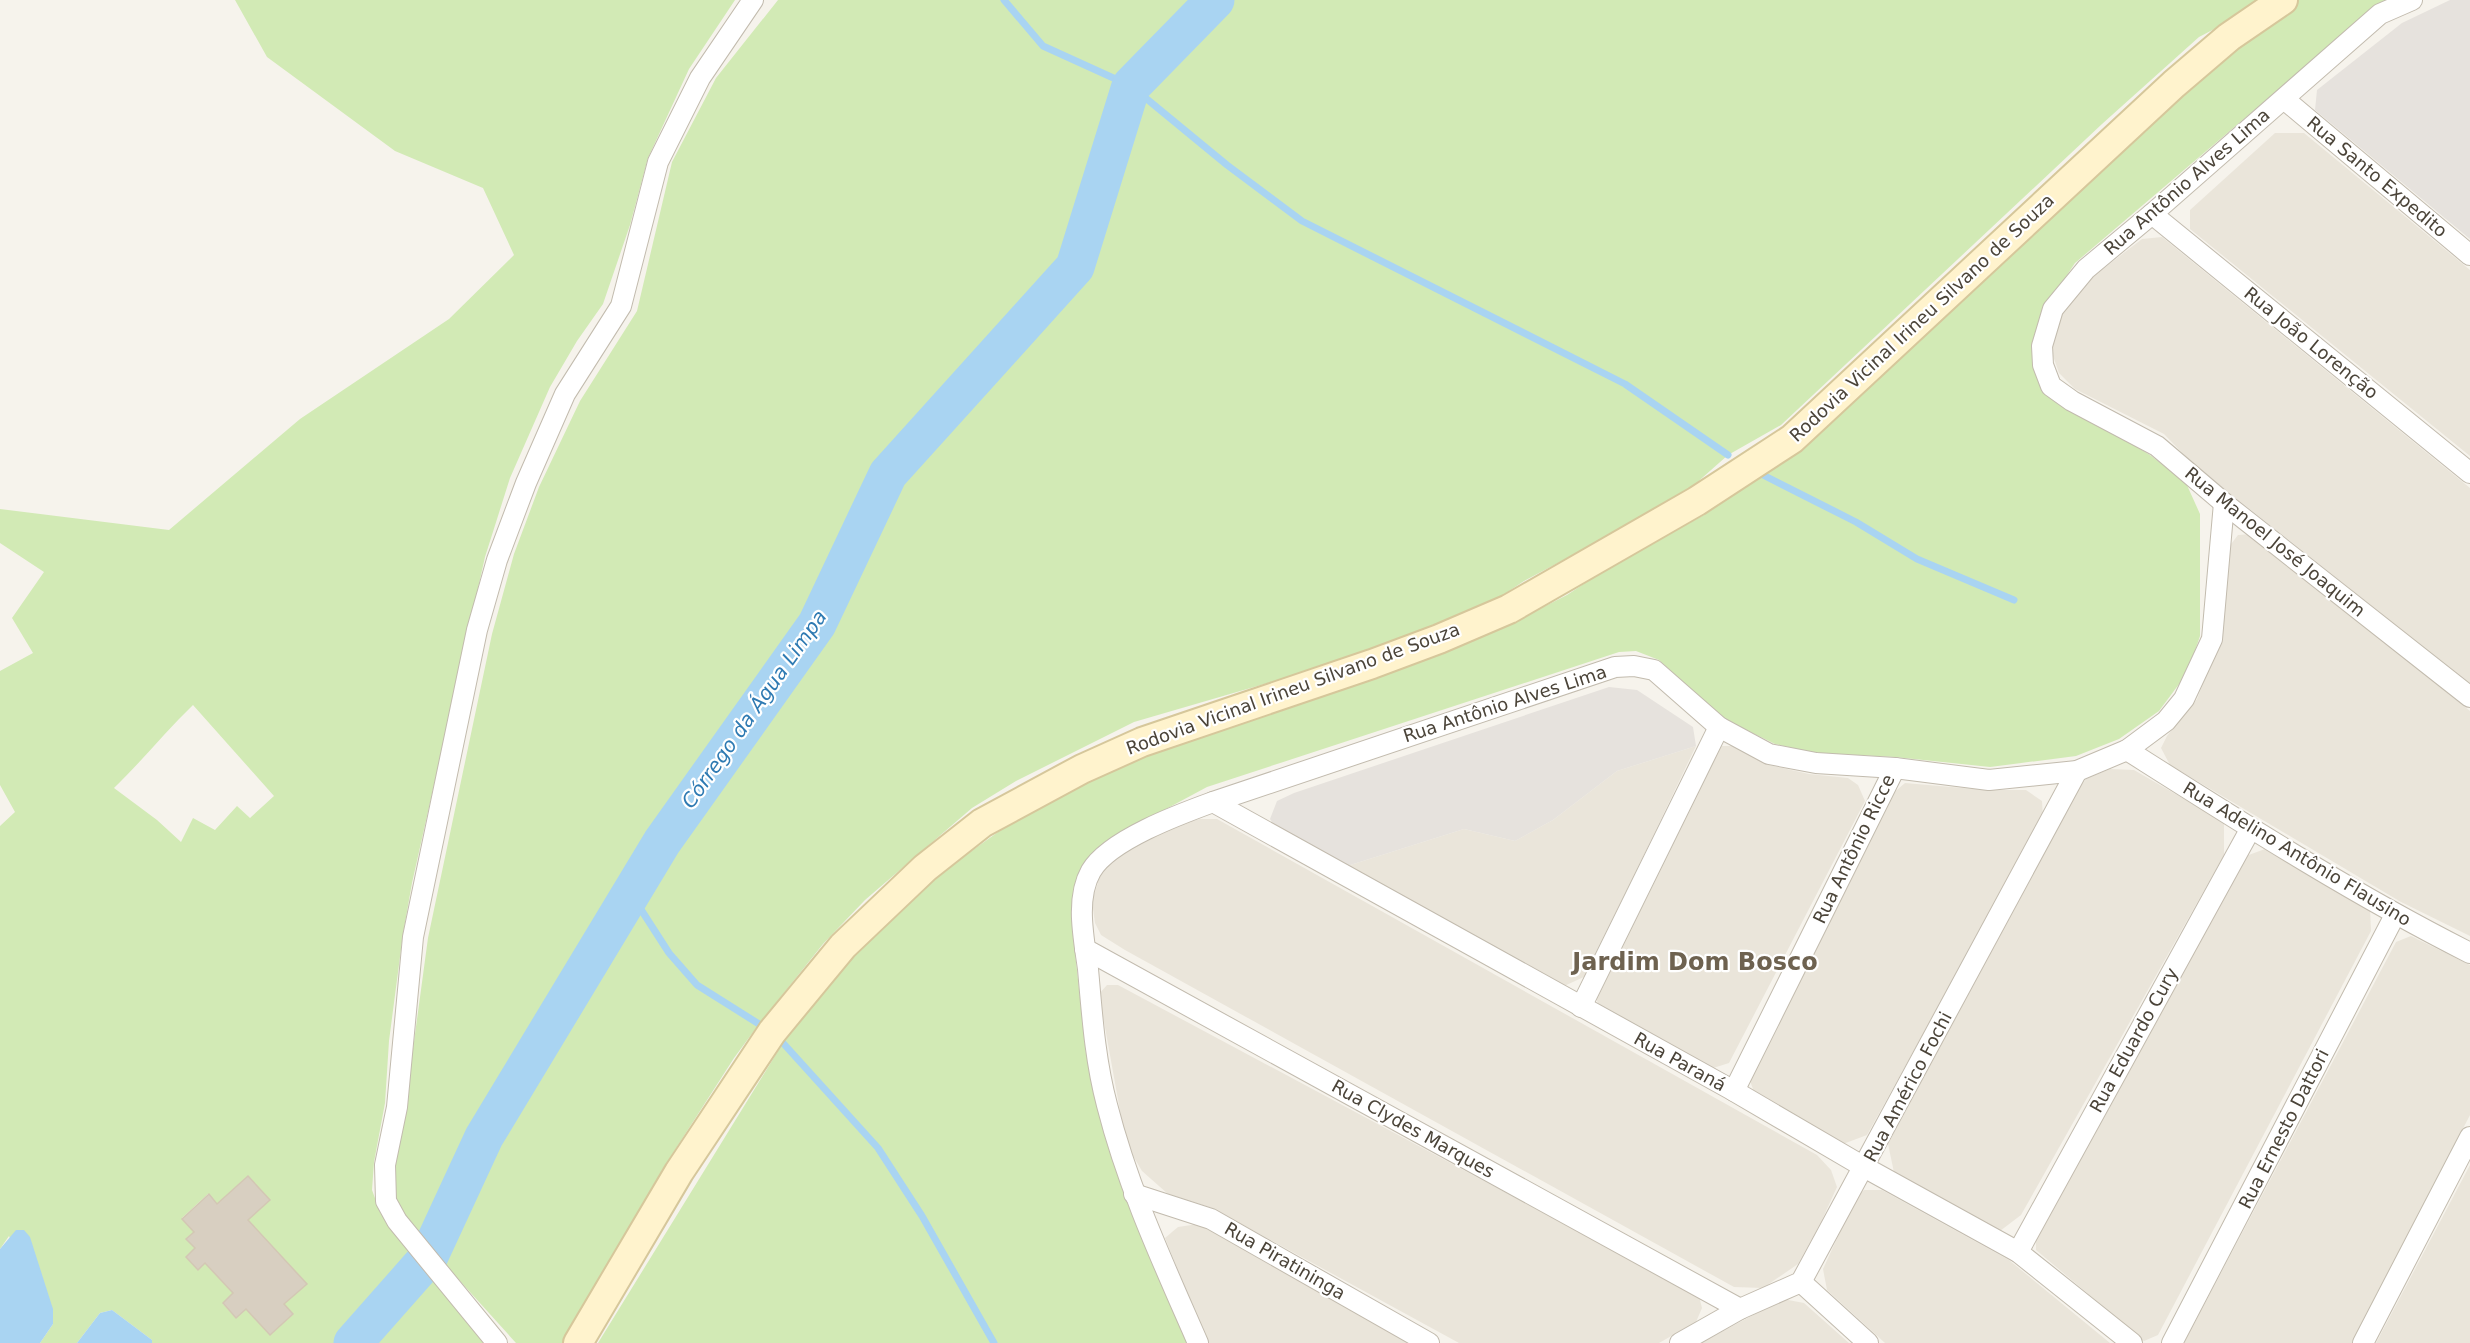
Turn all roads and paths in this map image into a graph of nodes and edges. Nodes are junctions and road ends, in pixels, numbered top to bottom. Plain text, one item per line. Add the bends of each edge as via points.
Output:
1 (753, 0) edge
2 (2283, 0) edge
3 (2412, 0) edge
4 (2284, 99) junction
5 (2152, 214) junction
6 (2470, 255) edge
7 (2072, 401) joint
8 (2470, 473) edge
9 (2224, 502) junction
10 (2470, 697) edge
11 (1719, 727) junction
12 (2127, 750) junction
13 (1895, 768) junction
14 (2077, 771) junction
15 (1213, 802) junction
16 (2251, 828) junction
17 (2395, 915) junction
18 (1085, 949) junction
19 (2470, 953) edge
20 (1581, 1007) junction
21 (1734, 1091) junction
22 (2470, 1137) edge
23 (1864, 1167) junction
24 (1134, 1194) junction
25 (2018, 1252) junction
26 (1801, 1282) junction
27 (1740, 1309) junction
28 (497, 1343) edge
29 (578, 1343) edge
30 (1198, 1343) edge
31 (1429, 1343) edge
32 (1680, 1343) edge
33 (1868, 1343) edge
34 (2132, 1343) edge
35 (2172, 1343) edge
36 (2363, 1343) edge

1 - 28 street via 700,78 658,162 621,306 565,394 497,560 477,630 413,938 397,1107 385,1165 386,1201 397,1221
2 - 29 main road, Rodovia Vicinal Irineu Silvano de Souza via 2229,37 2175,84 1792,440 1697,501 1509,609 1372,664 1142,742 1082,769 982,823 925,868 843,945 772,1032 679,1172
3 - 4 street, Rua Antônio Alves Lima via 2380,14
4 - 5 street, Rua Antônio Alves Lima
4 - 6 street, Rua Santo Expedito
5 - 7 street, Rua Antônio Alves Lima via 2086,268 2053,309 2042,346 2043,365 2051,386
5 - 8 street, Rua João Lorenção
7 - 9 street, Rua Manoel José Joaquim via 2157,446
9 - 10 street, Rua Manoel José Joaquim
9 - 12 street, Rua Antônio Alves Lima via 2212,639 2184,699 2166,721
11 - 13 street, Rua Antônio Alves Lima via 1769,754 1816,763
11 - 15 street, Rua Antônio Alves Lima via 1654,670 1615,667
11 - 20 street
12 - 14 street, Rua Antônio Alves Lima
12 - 16 street, Rua Adelino Antônio Flausino
13 - 14 street, Rua Antônio Alves Lima via 1989,780
13 - 21 street, Rua Antônio Ricce
14 - 23 street, Rua Américo Fochi
15 - 18 street, Rua Antônio Alves Lima via 1161,822 1115,847 1091,870 1082,902
15 - 20 street, Rua Paraná
16 - 17 street, Rua Adelino Antônio Flausino
16 - 25 street, Rua Eduardo Cury
17 - 19 street, Rua Adelino Antônio Flausino
17 - 35 street, Rua Ernesto Dattori
18 - 24 street, Rua Antônio Alves Lima via 1098,1062
18 - 27 street, Rua Clydes Marques
20 - 21 street, Rua Paraná
21 - 23 street, Rua Paraná
22 - 36 street
23 - 25 street, Rua Paraná
23 - 26 street, Rua Américo Fochi
24 - 30 street, Rua Antônio Alves Lima
24 - 31 street, Rua Piratininga via 1211,1219
25 - 34 street, Rua Paraná
26 - 27 street
26 - 33 street
27 - 32 street

